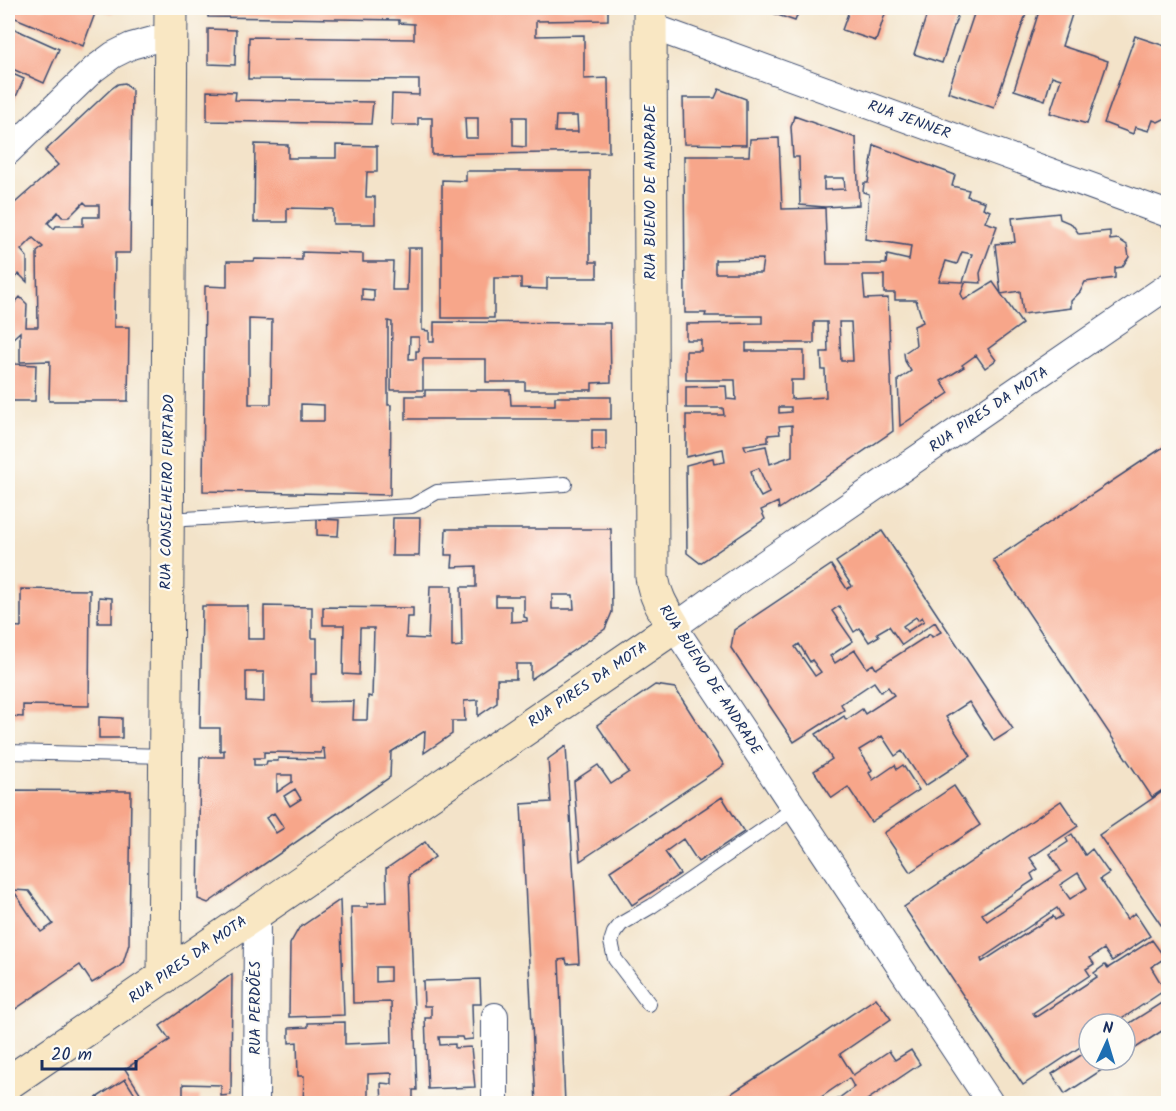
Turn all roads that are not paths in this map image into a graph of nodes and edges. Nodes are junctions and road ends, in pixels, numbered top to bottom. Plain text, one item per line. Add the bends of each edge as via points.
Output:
1 (650, 17) edge
2 (171, 21) edge
3 (8, 152) edge
4 (1168, 213) edge
5 (1168, 286) edge
6 (565, 484) dead end
7 (168, 520) junction
8 (674, 627) junction
9 (8, 752) edge
10 (166, 756) junction
11 (795, 808) junction
12 (257, 912) junction
13 (164, 977) junction
14 (649, 1004) dead end
15 (495, 1017) dead end
16 (8, 1083) edge
17 (256, 1104) edge
18 (495, 1104) edge
19 (991, 1104) edge

1 - 4 street, RUA JENNER
1 - 8 street, RUA BUENO DE ANDRADE via 652,577 659,603
2 - 3 street via 94,69
2 - 7 street, RUA CONSELHEIRO FURTADO
5 - 8 street, RUA PIRES DA MOTA
6 - 7 lane via 437,492 412,507
7 - 10 street, RUA CONSELHEIRO FURTADO
8 - 11 street, RUA BUENO DE ANDRADE
8 - 12 street, RUA PIRES DA MOTA
9 - 10 lane
10 - 13 street, RUA CONSELHEIRO FURTADO
11 - 14 lane via 621,924 614,933 611,942 615,959
11 - 19 street, RUA BUENO DE ANDRADE
12 - 13 street, RUA PIRES DA MOTA
12 - 17 street, RUA PERDÕES
13 - 16 street, RUA PIRES DA MOTA
15 - 18 street

